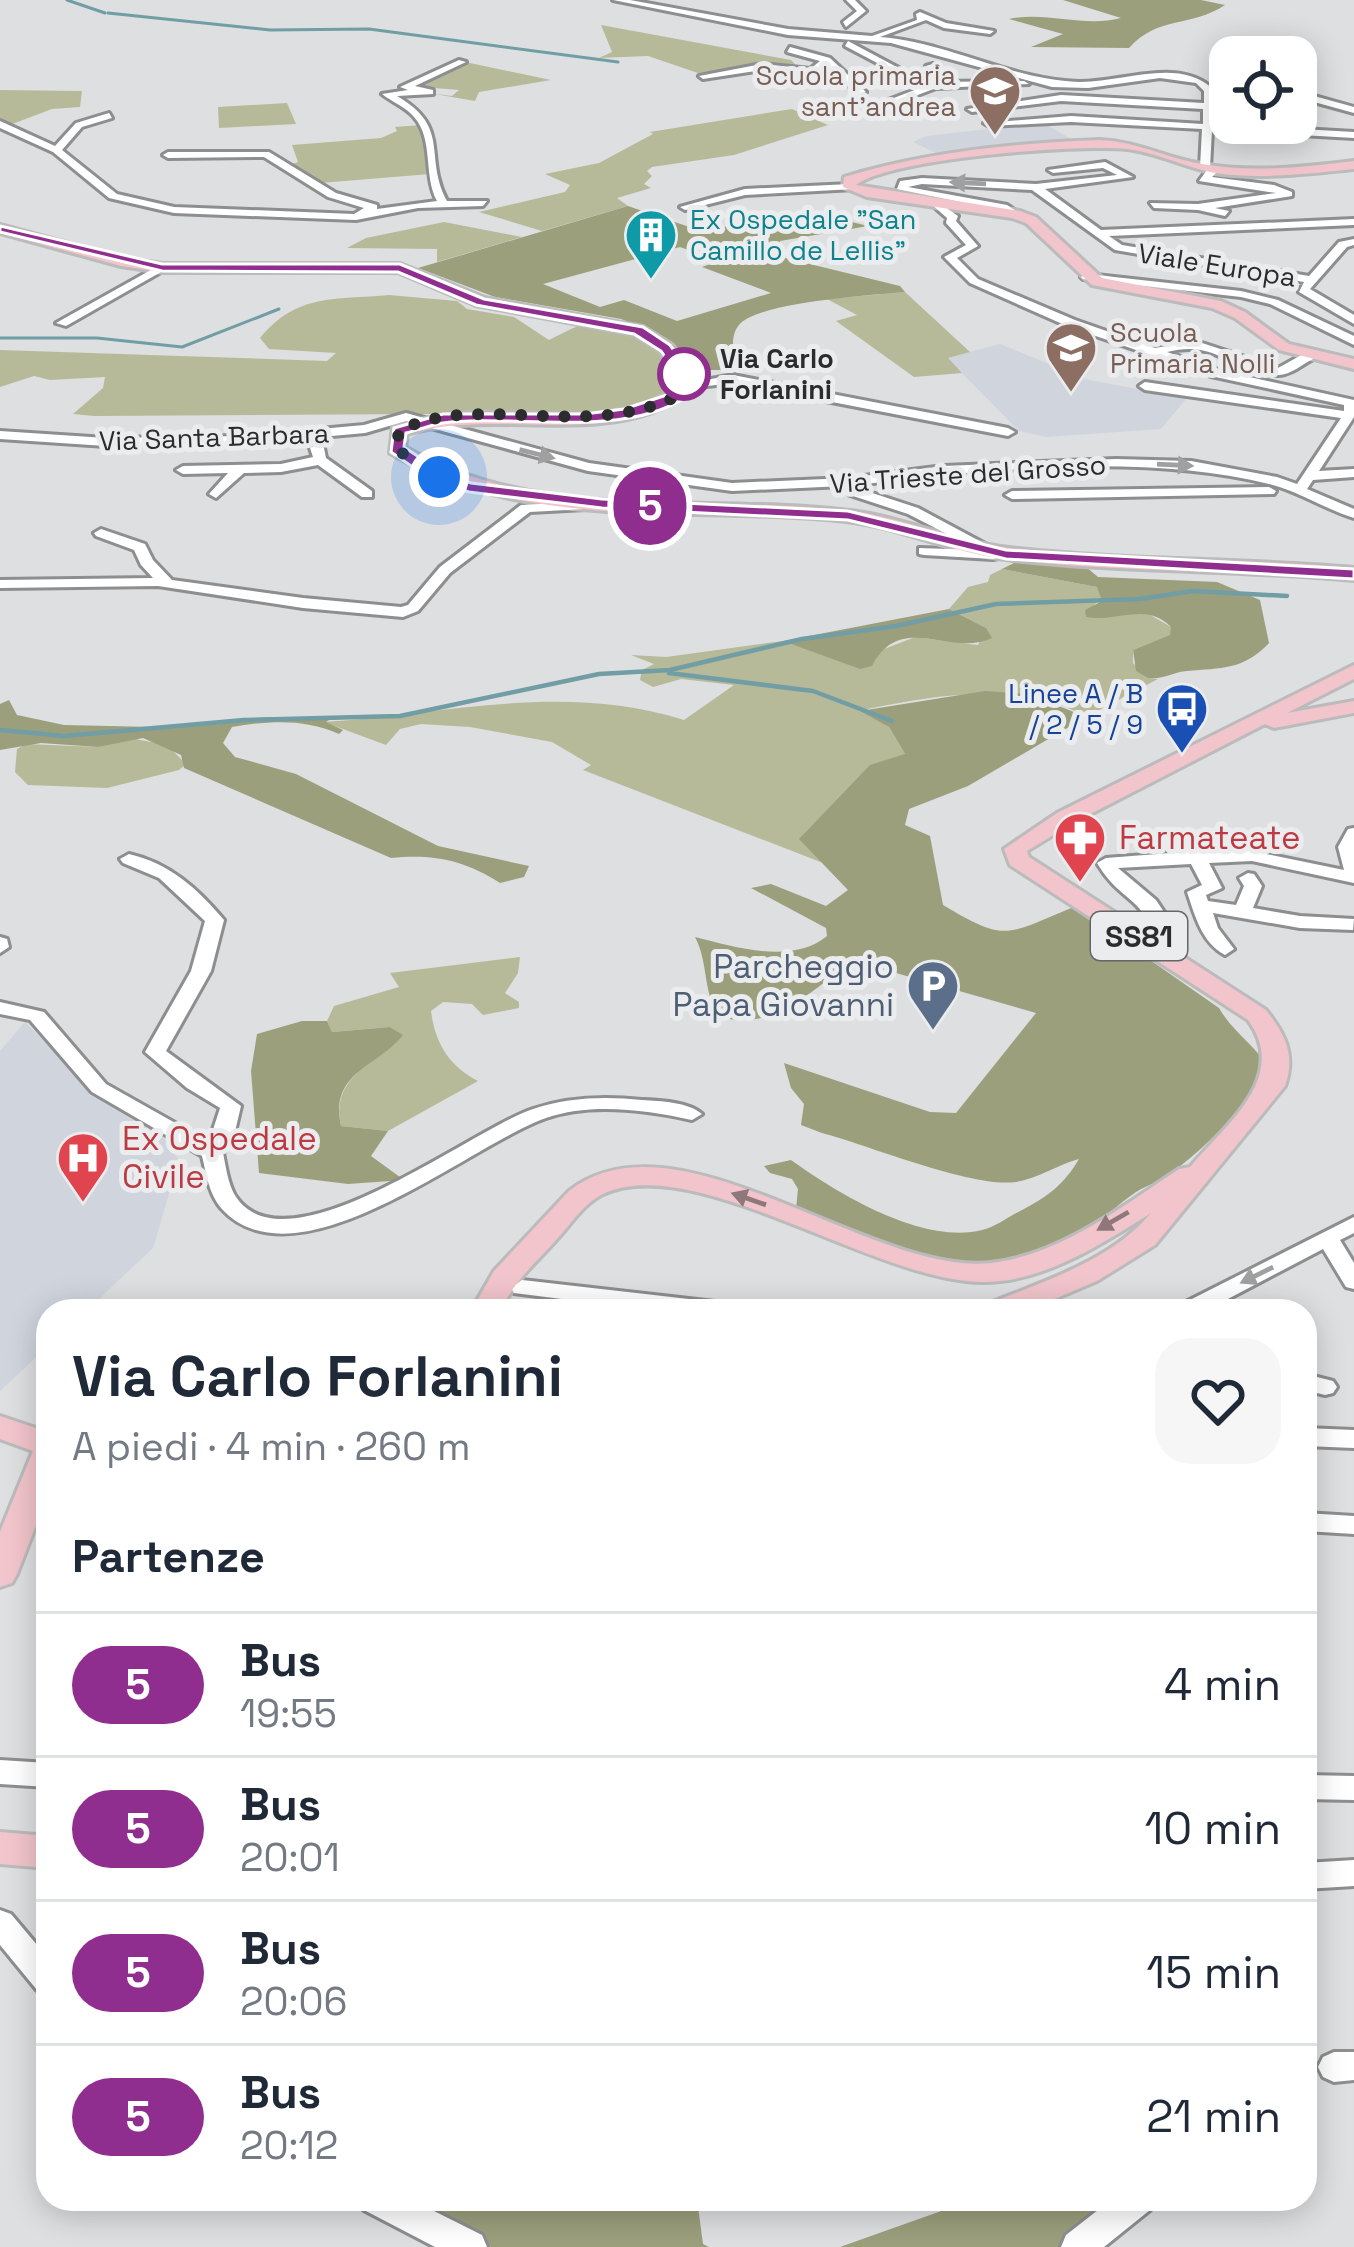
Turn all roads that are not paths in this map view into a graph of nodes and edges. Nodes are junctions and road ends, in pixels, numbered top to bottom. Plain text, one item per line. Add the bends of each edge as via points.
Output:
1 (617, 0) edge
2 (850, 0) edge
3 (874, 4) dead end
4 (702, 7) dead end
5 (688, 14) junction
6 (778, 17) dead end
7 (801, 25) junction
8 (901, 30) junction
9 (990, 31) dead end
10 (845, 36) junction
11 (870, 37) junction
12 (951, 43) dead end
13 (790, 50) dead end
14 (825, 59) junction
15 (462, 62) dead end
16 (930, 66) dead end
17 (703, 76) dead end
18 (1048, 83) junction
19 (1020, 84) junction
20 (1209, 90) joint
21 (861, 92) dead end
22 (1040, 100) junction
23 (1317, 100) edge
24 (880, 106) dead end
25 (1208, 106) junction
26 (1354, 110) edge
27 (109, 116) dead end
28 (0, 124) edge
29 (1208, 126) junction
30 (1354, 135) edge
31 (56, 150) junction
32 (168, 155) dead end
33 (1354, 166) edge
34 (1210, 169) junction
35 (1053, 170) dead end
36 (850, 187) junction
37 (1035, 187) junction
38 (483, 202) dead end
39 (443, 203) junction
40 (935, 203) junction
41 (1154, 205) dead end
42 (686, 207) dead end
43 (1198, 207) junction
44 (1225, 213) dead end
45 (1015, 214) junction
46 (356, 217) junction
47 (1139, 217) dead end
48 (1354, 222) edge
49 (0, 230) edge
50 (1099, 233) junction
51 (1118, 233) junction
52 (1354, 242) edge
53 (162, 268) junction
54 (1087, 277) junction
55 (1314, 280) junction
56 (1354, 320) edge
57 (62, 323) dead end
58 (1354, 341) edge
59 (1157, 351) junction
60 (1309, 356) junction
61 (1354, 364) edge
62 (690, 384) junction
63 (1145, 386) dead end
64 (1347, 416) junction
65 (425, 421) junction
66 (1008, 432) dead end
67 (319, 434) junction
68 (0, 435) edge
69 (320, 460) junction
70 (240, 469) junction
71 (183, 470) dead end
72 (1354, 473) edge
73 (1311, 476) junction
74 (848, 482) junction
75 (1300, 490) junction
76 (215, 494) dead end
77 (367, 494) dead end
78 (1012, 495) dead end
79 (628, 505) junction
80 (1352, 512) edge
81 (101, 533) dead end
82 (990, 555) junction
83 (1354, 574) edge
84 (166, 582) junction
85 (0, 584) edge
86 (1354, 671) edge
87 (1354, 707) edge
88 (1241, 729) junction
89 (1354, 833) edge
90 (1196, 856) junction
91 (129, 860) dead end
92 (1354, 876) edge
93 (1248, 878) dead end
94 (1201, 905) junction
95 (1242, 913) junction
96 (1353, 924) edge
97 (1226, 949) dead end
98 (1166, 954) junction
99 (0, 1008) edge
100 (692, 1114) dead end
101 (212, 1153) junction
102 (1212, 1159) junction
103 (1354, 1224) edge
104 (1329, 1240) junction
105 (1354, 1282) edge
106 (522, 1288) dead end
107 (491, 1299) edge
108 (620, 1299) edge
109 (1028, 1299) edge
110 (1210, 1299) edge
111 (0, 1427) edge
112 (1317, 1437) edge
113 (1354, 1439) edge
114 (36, 1443) edge
115 (36, 1480) edge
116 (1317, 1523) edge
117 (1354, 1525) edge
118 (0, 1574) edge
119 (0, 1772) edge
120 (36, 1774) edge
121 (1317, 1787) edge
122 (1354, 1788) edge
123 (0, 1848) edge
124 (36, 1851) edge
125 (1354, 1873) edge
126 (1317, 1875) edge
127 (0, 1923) edge
128 (36, 1966) edge
129 (400, 2211) edge
130 (1123, 2211) edge
131 (470, 2247) edge
132 (1078, 2247) edge

1 - 5 street
2 - 10 street via 862,11
3 - 10 street
4 - 5 street
5 - 7 street
6 - 7 street via 732,12
7 - 10 street
7 - 10 street
8 - 9 street via 922,21 925,10 944,25
8 - 11 street
8 - 12 street
10 - 11 street
10 - 14 street
10 - 16 street via 913,80 944,79
11 - 18 street
13 - 14 street
14 - 17 street via 812,72 761,67
14 - 21 street
15 - 39 street via 405,87 430,92 387,94 426,128
18 - 19 street
18 - 20 street via 1160,75
19 - 22 street via 1013,99 975,108
19 - 24 street via 935,85
20 - 25 street
22 - 25 street
22 - 29 street via 1037,116 985,122
23 - 26 street
25 - 29 street
27 - 31 street via 79,125
28 - 31 street
29 - 30 street
29 - 34 street
31 - 46 street via 113,196 174,211
32 - 46 street via 254,147 332,195 374,204
33 - 34 main road
34 - 36 main road via 1137,146 1088,143 866,173
34 - 43 street via 1203,179 1288,194
35 - 37 street via 1105,165 1128,177
36 - 40 main road
36 - 42 street via 745,192
37 -> 45 street via 922,181 902,189
37 - 50 street, Viale Europa
38 - 39 street
39 - 46 street
40 - 45 main road
40 - 59 street via 973,246 950,256 974,281
41 - 43 street
43 - 44 street
45 - 54 main road via 1031,220
47 - 51 street
48 - 51 street
49 - 53 main road
50 - 51 street
50 - 55 street, Viale Europa via 1138,254
52 - 55 street via 1343,244
53 - 57 street
53 - 62 main road via 400,268 481,302 638,330 665,348
54 - 58 street via 1241,294
54 - 60 main road via 1216,304
55 - 56 street via 1303,293
59 - 60 street via 1195,342 1280,371
59 - 64 street via 1215,373 1341,399 1353,408
60 - 61 main road
62 - 65 main road via 671,399 612,416
62 - 66 street via 733,379
63 - 64 street
64 - 73 street
65 - 67 street, Via Santa Barbara via 406,417
65 -> 74 street, Via Trieste del Grosso via 588,467 696,483
65 - 79 main road via 399,431 396,449 439,477 527,497
67 - 68 street, Via Santa Barbara via 106,442
67 - 69 street
69 - 70 street
69 - 77 street
70 - 71 street
70 - 76 street
72 - 73 street
73 - 75 street
74 -> 75 street, Via Trieste del Grosso via 1116,463 1191,465
74 - 82 street
75 - 78 street
75 - 80 street, Via Trieste del Grosso
79 - 82 main road via 848,515
79 - 84 street via 526,508 403,612
81 - 84 street via 140,547
82 - 83 main road
84 - 85 street
86 - 88 main road, SS81
87 - 88 main road
88 - 98 main road, SS81 via 1015,849 1018,860
89 - 92 street via 1347,860
90 - 92 street via 1252,856
90 - 94 street via 1213,888 1196,892
90 - 98 street via 1106,863 1157,911
91 - 101 street via 182,887 215,920 201,971 155,1052 231,1106
93 - 95 street via 1253,886
94 - 95 street
94 - 97 street
95 - 96 street
98 - 102 main road, SS81 via 1257,1015 1276,1043 1272,1086
99 - 101 street via 37,1016 99,1088
100 - 101 street via 654,1107 536,1114 380,1201 306,1224 242,1217 225,1198
102 -> 107 main road via 1045,1259 982,1273 896,1259 732,1192 657,1178 606,1182 573,1203 500,1279
102 - 109 main road via 1145,1239
103 - 104 street
104 - 105 street
104 -> 110 street
106 - 108 street
111 - 114 main road
112 - 113 street
115 - 118 main road
116 - 117 street
119 - 120 street
121 - 122 street
123 - 124 main road
125 - 126 street
127 - 128 street
129 - 131 street
130 - 132 street

